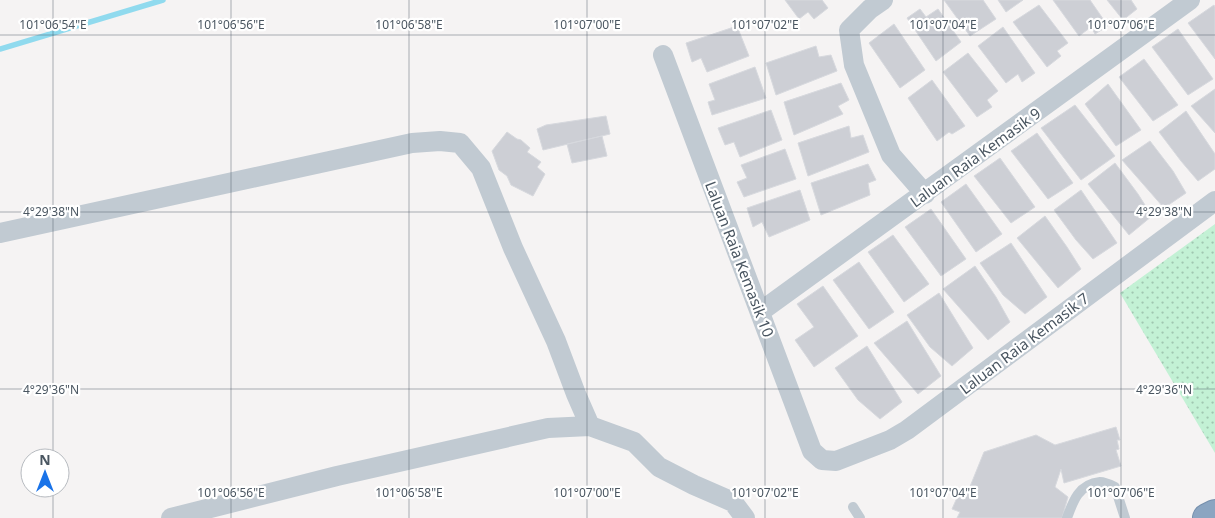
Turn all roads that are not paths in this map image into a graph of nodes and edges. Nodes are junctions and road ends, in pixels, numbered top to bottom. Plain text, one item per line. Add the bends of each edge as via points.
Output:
1 (882, 0) edge
2 (1190, 0) edge
3 (663, 55) dead end
4 (925, 194) junction
5 (1215, 202) edge
6 (0, 233) edge
7 (760, 312) junction
8 (590, 426) junction
9 (822, 460) joint
10 (853, 507) dead end
11 (1215, 514) edge
12 (171, 518) edge
13 (745, 518) edge
14 (860, 518) edge
15 (1067, 518) edge
16 (1125, 518) edge
17 (1207, 518) edge

1 - 4 street via 849,30 854,65 891,155
2 - 4 street, Laluan Raia Kemasik 9
3 - 7 street, Laluan Raia Kemasik 10
4 - 7 street, Laluan Raia Kemasik 9
5 - 9 street, Laluan Raia Kemasik 7 via 907,430 836,461
6 - 8 street via 412,143 460,143 481,168
7 - 9 street, Laluan Raia Kemasik 10 via 812,451
8 - 12 street via 548,428
8 - 13 street via 634,442 658,467 732,502
10 - 14 lane
11 - 17 highway
15 - 16 lane via 1072,503 1084,487 1101,482 1115,487

